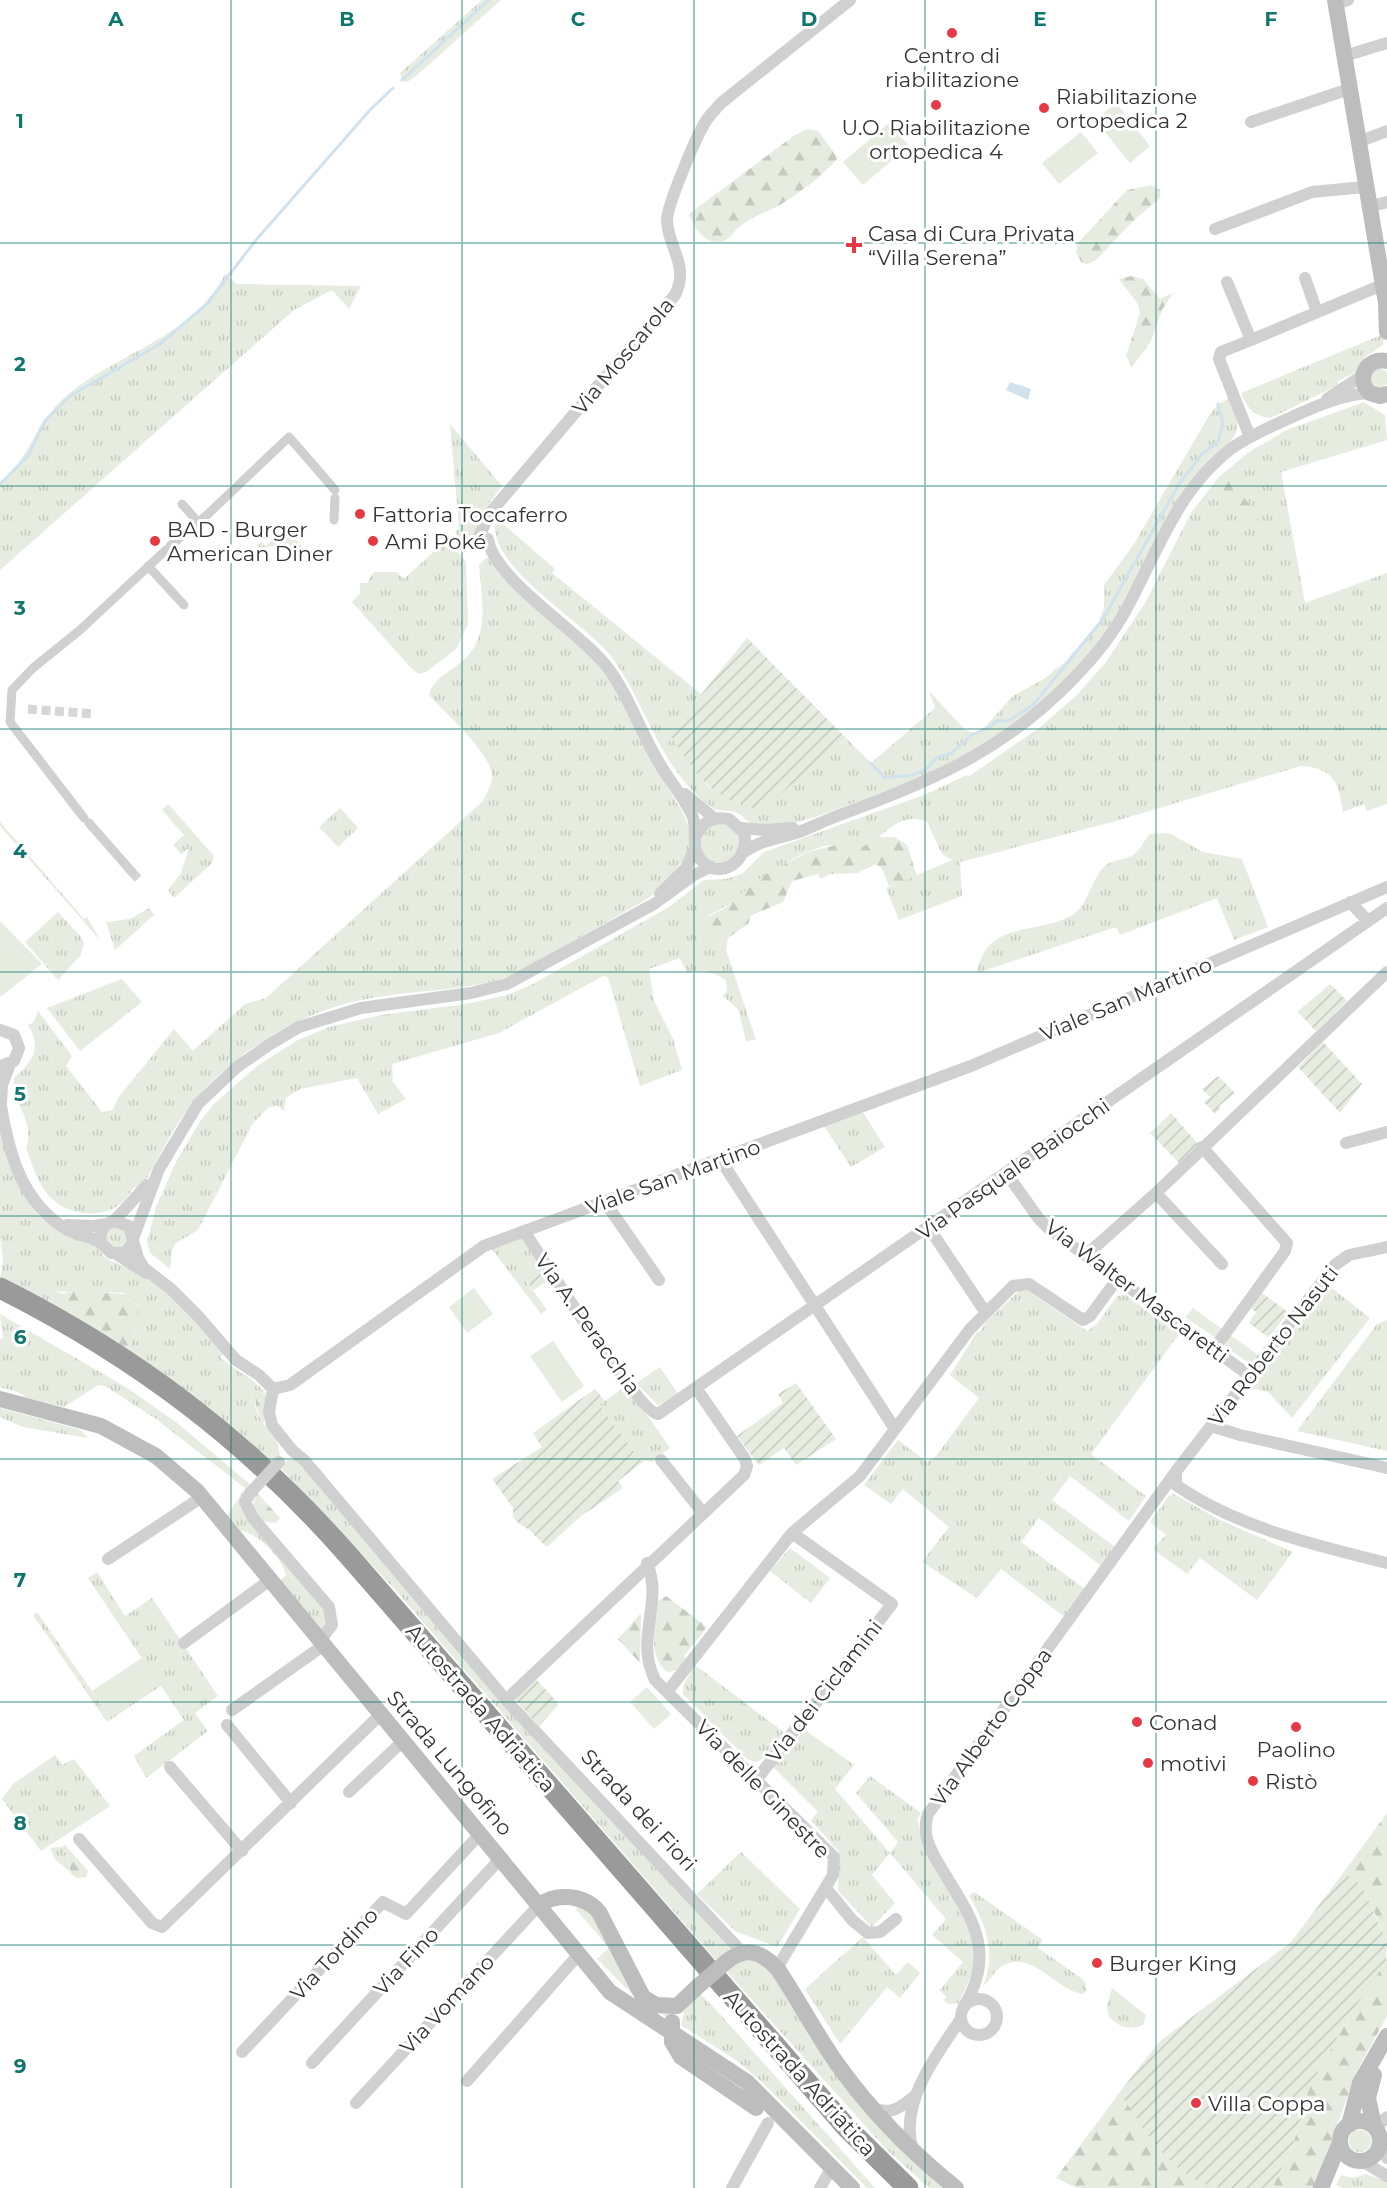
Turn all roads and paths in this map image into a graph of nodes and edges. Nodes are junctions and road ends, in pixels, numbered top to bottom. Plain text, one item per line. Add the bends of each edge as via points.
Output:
1 (850, 0) edge
2 (1340, 1) edge
3 (1387, 43) edge
4 (1344, 56) junction
5 (1349, 89) junction
6 (1251, 122) dead end
7 (1387, 130) edge
8 (1358, 142) junction
9 (1365, 186) junction
10 (1387, 202) edge
11 (1368, 207) junction
12 (1215, 229) dead end
13 (1305, 278) dead end
14 (1227, 282) dead end
15 (1382, 285) junction
16 (1387, 307) edge
17 (1317, 312) junction
18 (1387, 332) edge
19 (1387, 339) edge
20 (1251, 340) junction
21 (1383, 361) edge
22 (1363, 375) junction
23 (1381, 397) edge
24 (1305, 411) junction
25 (1250, 437) junction
26 (182, 504) dead end
27 (334, 520) dead end
28 (198, 522) junction
29 (147, 566) junction
30 (184, 605) dead end
31 (668, 777) junction
32 (714, 818) junction
33 (818, 824) junction
34 (741, 828) junction
35 (696, 842) junction
36 (744, 852) junction
37 (710, 867) junction
38 (132, 872) tunnel mouth
39 (1387, 886) edge
40 (1350, 902) junction
41 (643, 908) junction
42 (1387, 908) edge
43 (1368, 921) junction
44 (1387, 972) edge
45 (0, 1030) edge
46 (5, 1065) edge
47 (0, 1101) edge
48 (1387, 1132) edge
49 (1346, 1143) dead end
50 (1202, 1147) junction
51 (720, 1159) junction
52 (159, 1169) junction
53 (1007, 1174) junction
54 (1156, 1193) junction
55 (606, 1202) junction
56 (52, 1220) junction
57 (110, 1222) junction
58 (929, 1228) junction
59 (524, 1231) junction
60 (133, 1239) junction
61 (101, 1243) junction
62 (1387, 1247) edge
63 (116, 1254) junction
64 (1086, 1256) junction
65 (1222, 1264) dead end
66 (1118, 1278) junction
67 (659, 1280) dead end
68 (160, 1281) junction
69 (0, 1288) edge
70 (0, 1303) edge
71 (814, 1306) junction
72 (986, 1313) junction
73 (1214, 1349) junction
74 (1250, 1376) junction
75 (696, 1388) junction
76 (273, 1389) junction
77 (0, 1399) edge
78 (656, 1414) joint
79 (1211, 1426) junction
80 (896, 1429) junction
81 (292, 1450) junction
82 (661, 1460) dead end
83 (1387, 1468) edge
84 (1177, 1470) junction
85 (1188, 1493) junction
86 (202, 1497) junction
87 (1157, 1497) junction
88 (703, 1513) junction
89 (792, 1533) junction
90 (108, 1559) dead end
91 (647, 1563) junction
92 (1387, 1563) edge
93 (270, 1580) junction
94 (184, 1643) dead end
95 (322, 1643) junction
96 (667, 1692) junction
97 (506, 1700) junction
98 (232, 1710) dead end
99 (381, 1714) junction
100 (227, 1725) dead end
101 (404, 1741) junction
102 (171, 1767) dead end
103 (757, 1779) junction
104 (349, 1792) dead end
105 (291, 1803) junction
106 (480, 1834) junction
107 (79, 1839) dead end
108 (242, 1851) junction
109 (500, 1858) junction
110 (826, 1888) junction
111 (539, 1905) junction
112 (896, 1919) dead end
113 (742, 1952) junction
114 (579, 1954) junction
115 (777, 1968) junction
116 (676, 2006) junction
117 (962, 2014) junction
118 (973, 2034) junction
119 (1387, 2036) edge
120 (944, 2043) junction
121 (242, 2052) dead end
122 (1387, 2054) edge
123 (312, 2063) dead end
124 (467, 2081) dead end
125 (917, 2094) junction
126 (356, 2103) dead end
127 (873, 2108) junction
128 (768, 2123) dead end
129 (1349, 2125) junction
130 (1381, 2134) edge
131 (1340, 2142) junction
132 (811, 2145) junction
133 (914, 2151) junction
134 (1357, 2160) junction
135 (832, 2167) junction
136 (1387, 2176) edge
137 (732, 2188) edge
138 (820, 2188) edge
139 (852, 2188) edge
140 (889, 2188) edge
141 (908, 2188) edge
142 (956, 2188) edge
143 (1321, 2188) edge
144 (1330, 2188) edge

1 - 31 street, Via Moscarola via 721,103 705,121 667,212 682,275 675,295 490,513 483,544 516,582 587,644 609,669
2 - 4 main road
3 - 4 street
4 - 5 main road
5 - 6 street
5 - 8 main road
7 - 8 street
8 - 9 main road
9 - 11 main road
9 - 12 street via 1312,192
10 - 11 street
11 - 15 main road
13 - 17 street
14 - 20 street
15 - 16 main road
15 - 17 street
16 - 18 main road
17 - 20 street
19 - 21 main road
20 - 25 street via 1221,352 1219,359
21 - 22 main road via 1366,367
22 - 23 main road via 1364,385
22 - 24 street
23 - 24 street via 1358,394
24 - 25 street
25 - 33 street via 1232,448 1193,488 1166,530 1127,609 1104,642 1071,681 1029,720 974,758 922,784
26 - 28 street
27 - 28 street via 335,494 289,437
28 - 29 street
29 - 30 street
29 - 38 street via 12,690 10,722
31 - 32 street
31 - 35 street via 692,816
32 - 34 street via 729,819
32 - 35 street via 700,828
33 - 34 street via 772,830
33 - 36 street
34 - 36 street via 746,840
35 - 37 street via 700,859
35 - 41 street via 686,868
36 - 37 street via 730,867
37 - 41 street
39 - 40 street, Viale San Martino
40 - 43 street
40 - 51 street, Viale San Martino via 971,1066
41 - 52 street via 507,984 471,993 361,1008 299,1027 219,1082 198,1104
42 - 43 street, Via Pasquale Baiocchi
43 - 53 street, Via Pasquale Baiocchi
44 - 50 street
45 - 46 street via 10,1032 19,1043 17,1057
46 - 47 street
47 - 56 street via 18,1173 32,1200
48 - 49 street
50 - 54 street
50 - 73 street via 1287,1243
51 - 55 street, Viale San Martino
51 - 71 street
52 - 57 street via 138,1198
52 - 60 street
53 - 58 street, Via Pasquale Baiocchi
53 - 64 street, Via Walter Mascaretti via 1039,1219
54 - 64 street
54 - 65 street
55 - 59 street, Viale San Martino
55 - 67 street
56 - 57 street via 78,1226
56 - 61 street via 70,1232
57 - 60 street via 125,1222
57 - 61 street via 101,1232
58 - 71 street, Via Pasquale Baiocchi
58 - 72 street
59 - 76 street, Viale San Martino via 474,1252 290,1384
59 - 78 street, Via A. Peracchia via 627,1384
60 - 63 street via 125,1253
60 - 68 street via 140,1263
61 - 63 street via 106,1251
62 - 74 street, Via Roberto Nasuti via 1341,1259
63 - 68 street
64 - 66 street, Via Walter Mascaretti
66 - 72 street via 1083,1320 1029,1284 1013,1286
66 - 73 street, Via Walter Mascaretti
68 - 76 street via 198,1316 236,1360
69 - 141 highway, Autostrada Adriatica via 139,1367 195,1408 288,1491 847,2128
70 - 140 highway, Autostrada Adriatica via 88,1350 150,1391 236,1459 286,1507 783,2077
71 - 75 street, Via Pasquale Baiocchi
71 - 80 street
72 - 80 street
73 - 74 street, Via Walter Mascaretti
74 - 79 street, Via Roberto Nasuti
75 - 78 street, Via Pasquale Baiocchi
75 - 88 street via 747,1466 740,1480
76 - 81 street via 270,1417
77 - 86 main road, Strada Lungofino via 101,1426 156,1456
79 - 83 street
79 - 84 street, Via Roberto Nasuti
80 - 89 street via 860,1476
81 - 95 street, bridge via 245,1502 249,1512 329,1607 332,1625
81 - 97 street, Strada dei Fiori
82 - 88 street
84 - 85 street via 1176,1485
84 - 87 street, Via Alberto Coppa
85 - 87 street via 1175,1490
85 - 92 street via 1248,1522 1308,1544
86 - 90 street
86 - 93 main road, Strada Lungofino
87 - 117 street, Via Alberto Coppa via 928,1814 928,1844 979,1941 978,1977
88 - 91 street
89 - 96 street
89 - 103 street, Via dei Ciclamini via 892,1604
91 - 96 street, Via delle Ginestre via 655,1584 645,1651 652,1674
91 - 97 street
93 - 94 street
93 - 95 main road, Strada Lungofino
95 - 98 street
95 - 99 main road, Strada Lungofino
96 - 103 street, Via delle Ginestre
97 - 113 street, Strada dei Fiori
99 - 101 main road, Strada Lungofino
99 - 105 street
100 - 105 street
101 - 104 street
101 - 106 main road, Strada Lungofino
102 - 108 street
103 - 110 street, Via delle Ginestre via 830,1852 834,1870
105 - 108 street
106 - 109 main road, Strada Lungofino
106 - 121 street, Via Tordino via 406,1914 384,1902
107 - 108 street via 152,1923 162,1927
109 - 111 main road, Strada Lungofino
109 - 123 street, Via Fino
110 - 112 street, Via delle Ginestre via 868,1933 880,1932
110 - 115 street, Via delle Ginestre
111 - 114 main road, Strada Lungofino
111 - 116 main road via 562,1898 583,1899 594,1906 643,1997 656,2005
111 - 126 street, Via Vomano
113 - 115 main road, Strada dei Fiori via 756,1952
113 - 116 main road, bridge
114 - 124 street
114 - 132 main road, Strada Lungofino via 610,1992 747,2082
115 - 127 main road, Strada dei Fiori via 837,2065
116 - 132 main road, bridge via 672,2042 681,2057
117 - 118 street via 965,2028
117 - 118 street via 969,2001 979,1998 989,2001 996,2010 994,2027 985,2034
117 - 120 street, Via Alberto Coppa
118 - 120 street
119 - 129 main road via 1360,2083
120 - 125 street, Via Alberto Coppa
122 - 130 main road via 1368,2091
125 - 127 street, Via Alberto Coppa via 894,2111
125 - 133 street, Via Alberto Coppa via 908,2130
127 - 133 main road, Strada dei Fiori
128 - 137 street
129 - 130 main road via 1362,2121
129 - 131 main road
130 - 134 main road via 1372,2157
131 - 134 main road via 1344,2152
131 - 143 main road
132 - 135 main road, Strada Lungofino
133 - 142 main road, Strada dei Fiori
134 - 136 street
134 - 144 main road via 1342,2167
135 - 138 street
135 - 139 main road, Strada Lungofino

